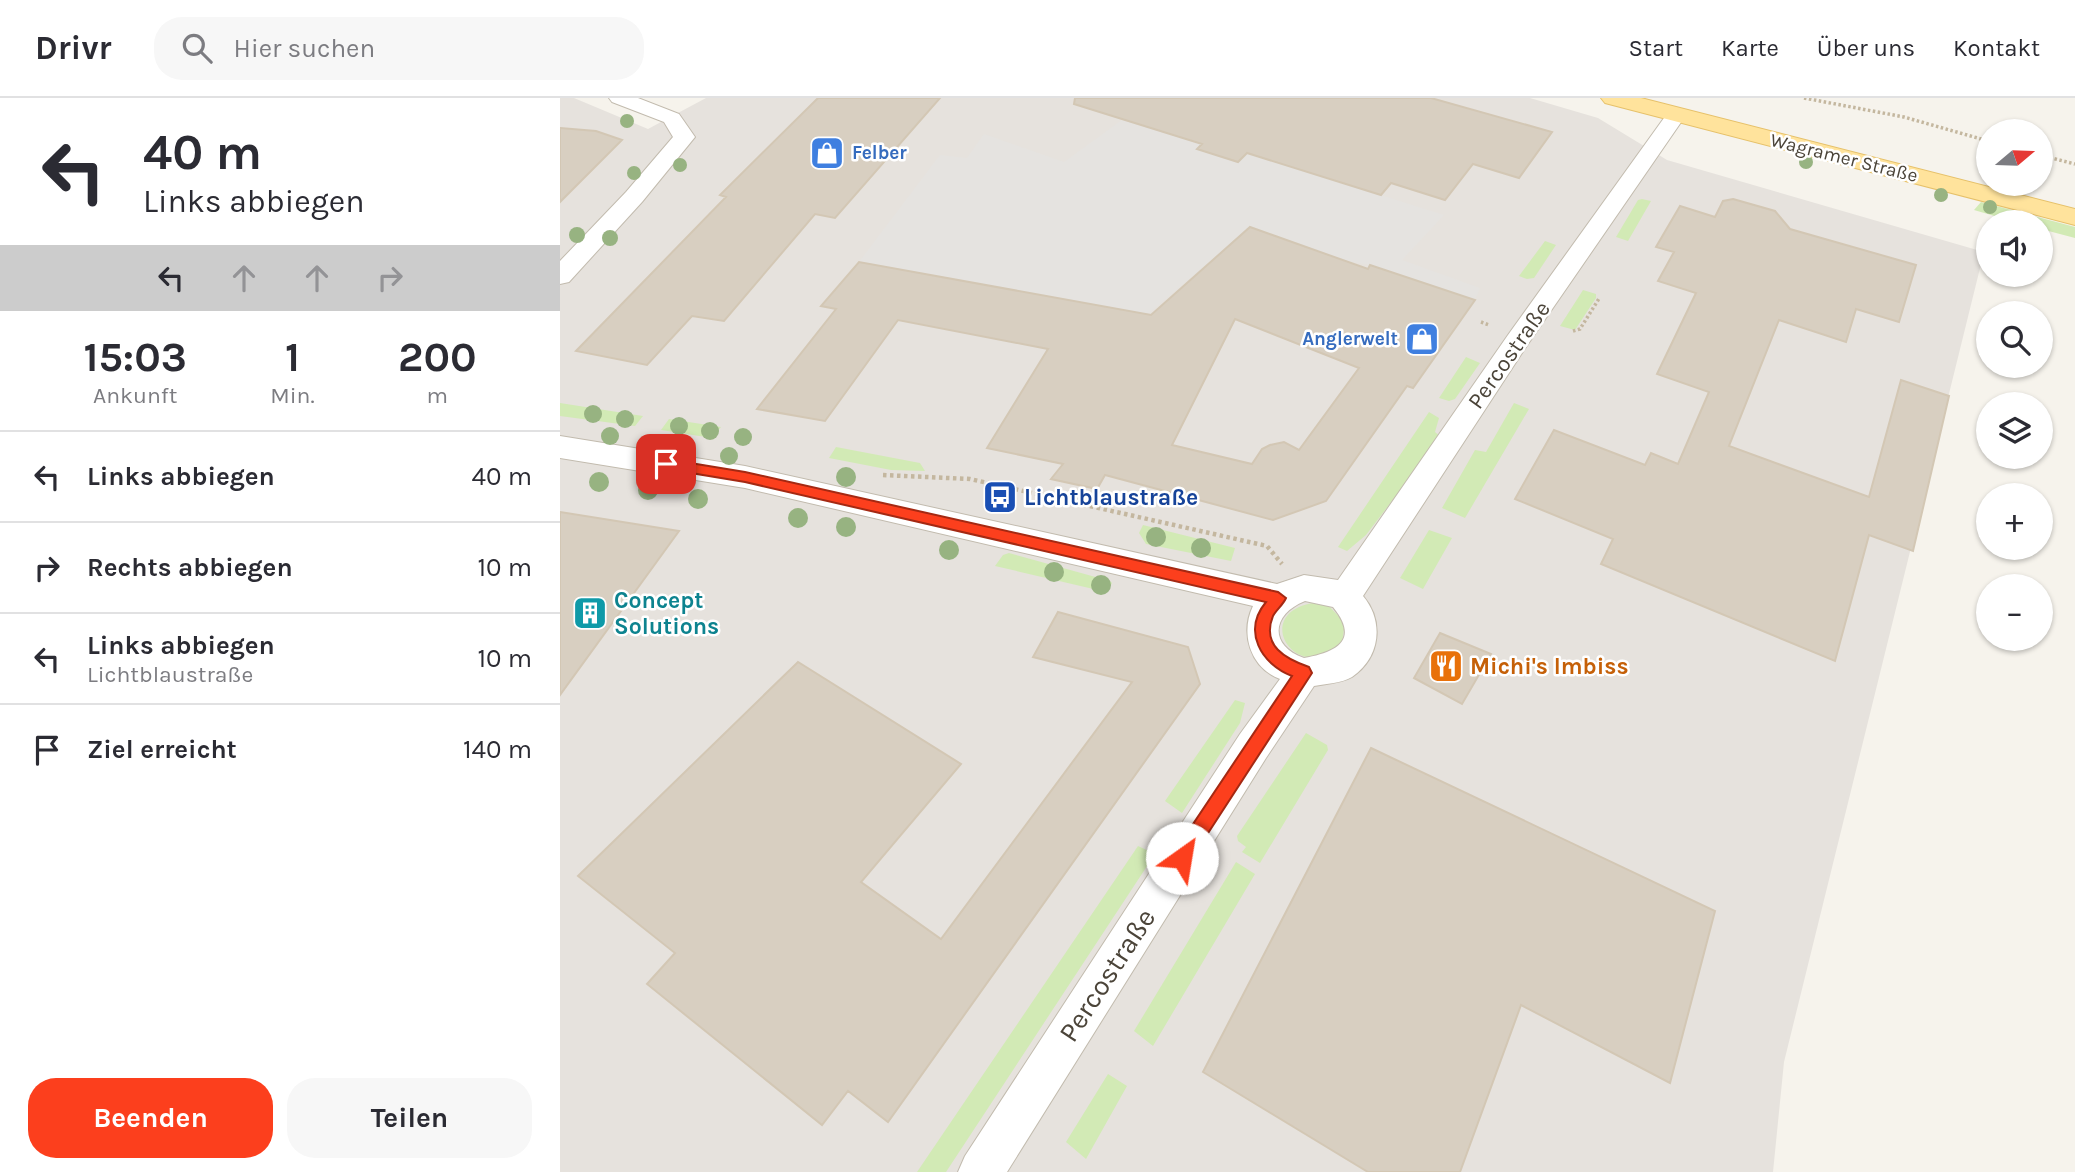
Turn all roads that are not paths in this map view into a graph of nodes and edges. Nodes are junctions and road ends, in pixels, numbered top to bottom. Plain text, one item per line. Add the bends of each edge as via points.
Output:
1 (618, 98) edge
2 (1613, 98) edge
3 (1676, 115) junction
4 (2075, 218) edge
5 (560, 276) edge
6 (560, 447) edge
7 (1291, 593) junction
8 (1344, 597) junction
9 (1304, 673) junction
10 (981, 1172) edge

1 - 5 street via 672,118 684,137
2 - 3 main road, Wagramer Straße
3 - 4 main road, Wagramer Straße
3 - 8 street, Percostraße
6 - 7 street via 745,477
7 - 8 street via 1328,590
7 - 9 street via 1266,613 1262,636 1270,654 1284,666
8 - 9 street via 1359,615 1358,647 1340,666
9 - 10 street, Percostraße

